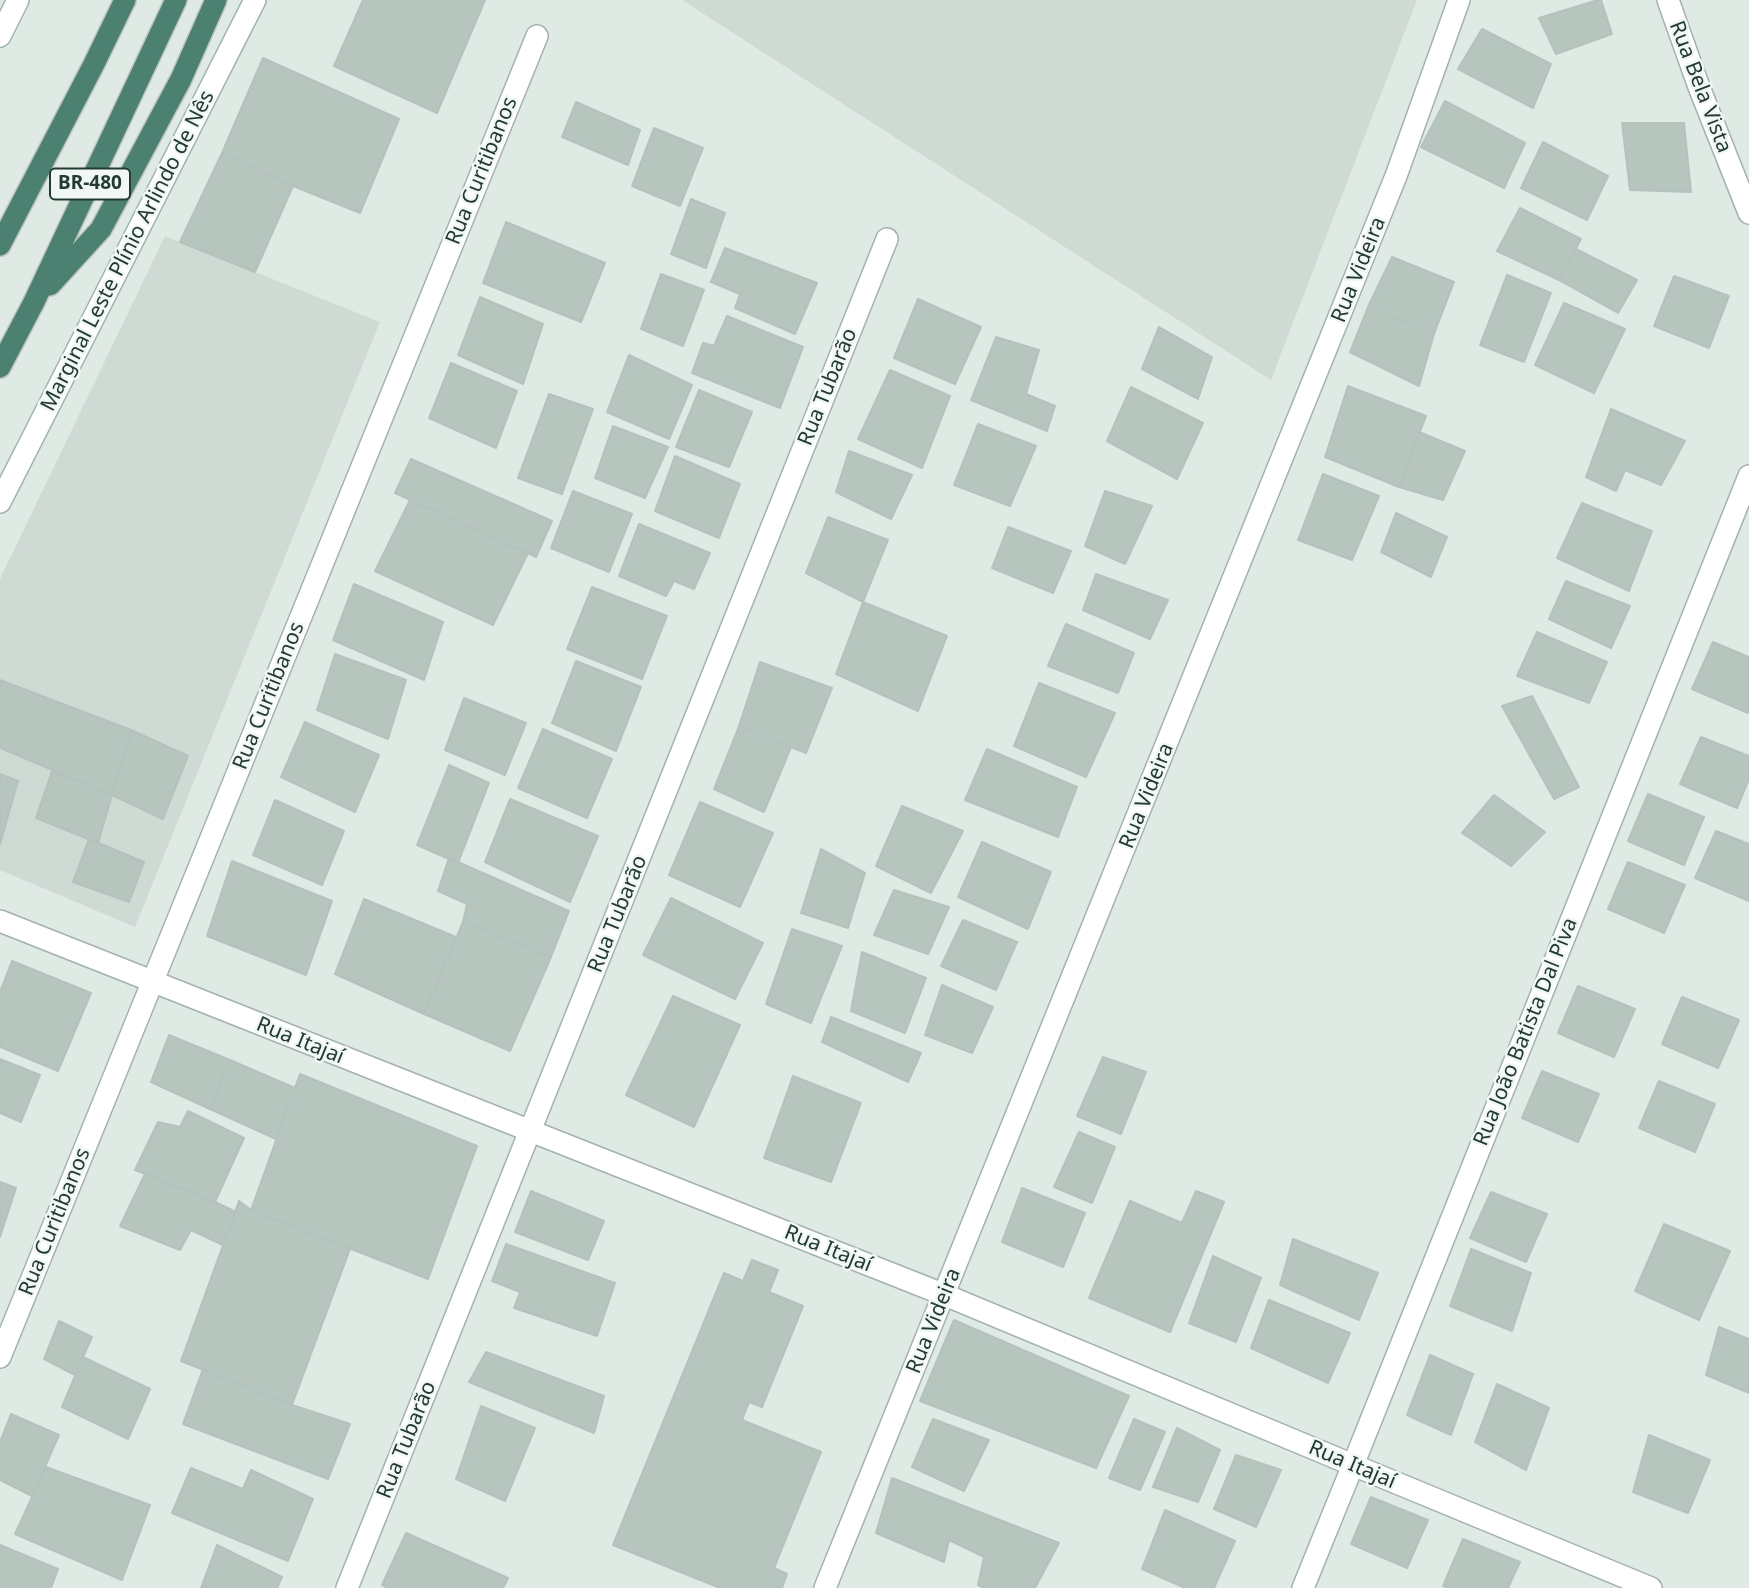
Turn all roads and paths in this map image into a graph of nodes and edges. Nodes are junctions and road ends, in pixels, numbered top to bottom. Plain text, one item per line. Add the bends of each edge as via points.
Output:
1 (18, 0) edge
2 (125, 0) edge
3 (176, 0) edge
4 (216, 0) edge
5 (255, 0) edge
6 (1459, 0) edge
7 (1668, 0) edge
8 (0, 36) edge
9 (537, 36) dead end
10 (1749, 214) edge
11 (887, 239) dead end
12 (0, 245) edge
13 (34, 302) junction
14 (0, 367) edge
15 (1749, 476) edge
16 (0, 502) edge
17 (0, 921) edge
18 (153, 982) junction
19 (530, 1131) junction
20 (945, 1295) junction
21 (0, 1357) edge
22 (1353, 1465) junction
23 (347, 1588) edge
24 (825, 1588) edge
25 (1303, 1588) edge
26 (1651, 1588) edge

1 - 8 street
2 - 12 highway, BR-480
3 - 13 highway, BR-480
4 - 13 highway via 181,79 101,229
5 - 16 street, Marginal Leste Plínio Arlindo de Nês
6 - 20 street, Rua Videira via 1396,176
7 - 10 street, Rua Bela Vista
9 - 18 street, Rua Curitibanos
11 - 19 street, Rua Tubarão
13 - 14 highway, BR-480
15 - 22 street, Rua João Batista Dal Piva
17 - 18 street, Rua Itajaí
18 - 19 street, Rua Itajaí
18 - 21 street, Rua Curitibanos
19 - 20 street, Rua Itajaí
19 - 23 street, Rua Tubarão
20 - 22 street, Rua Itajaí
20 - 24 street, Rua Videira
22 - 25 street, Rua João Batista Dal Piva
22 - 26 street, Rua Itajaí

